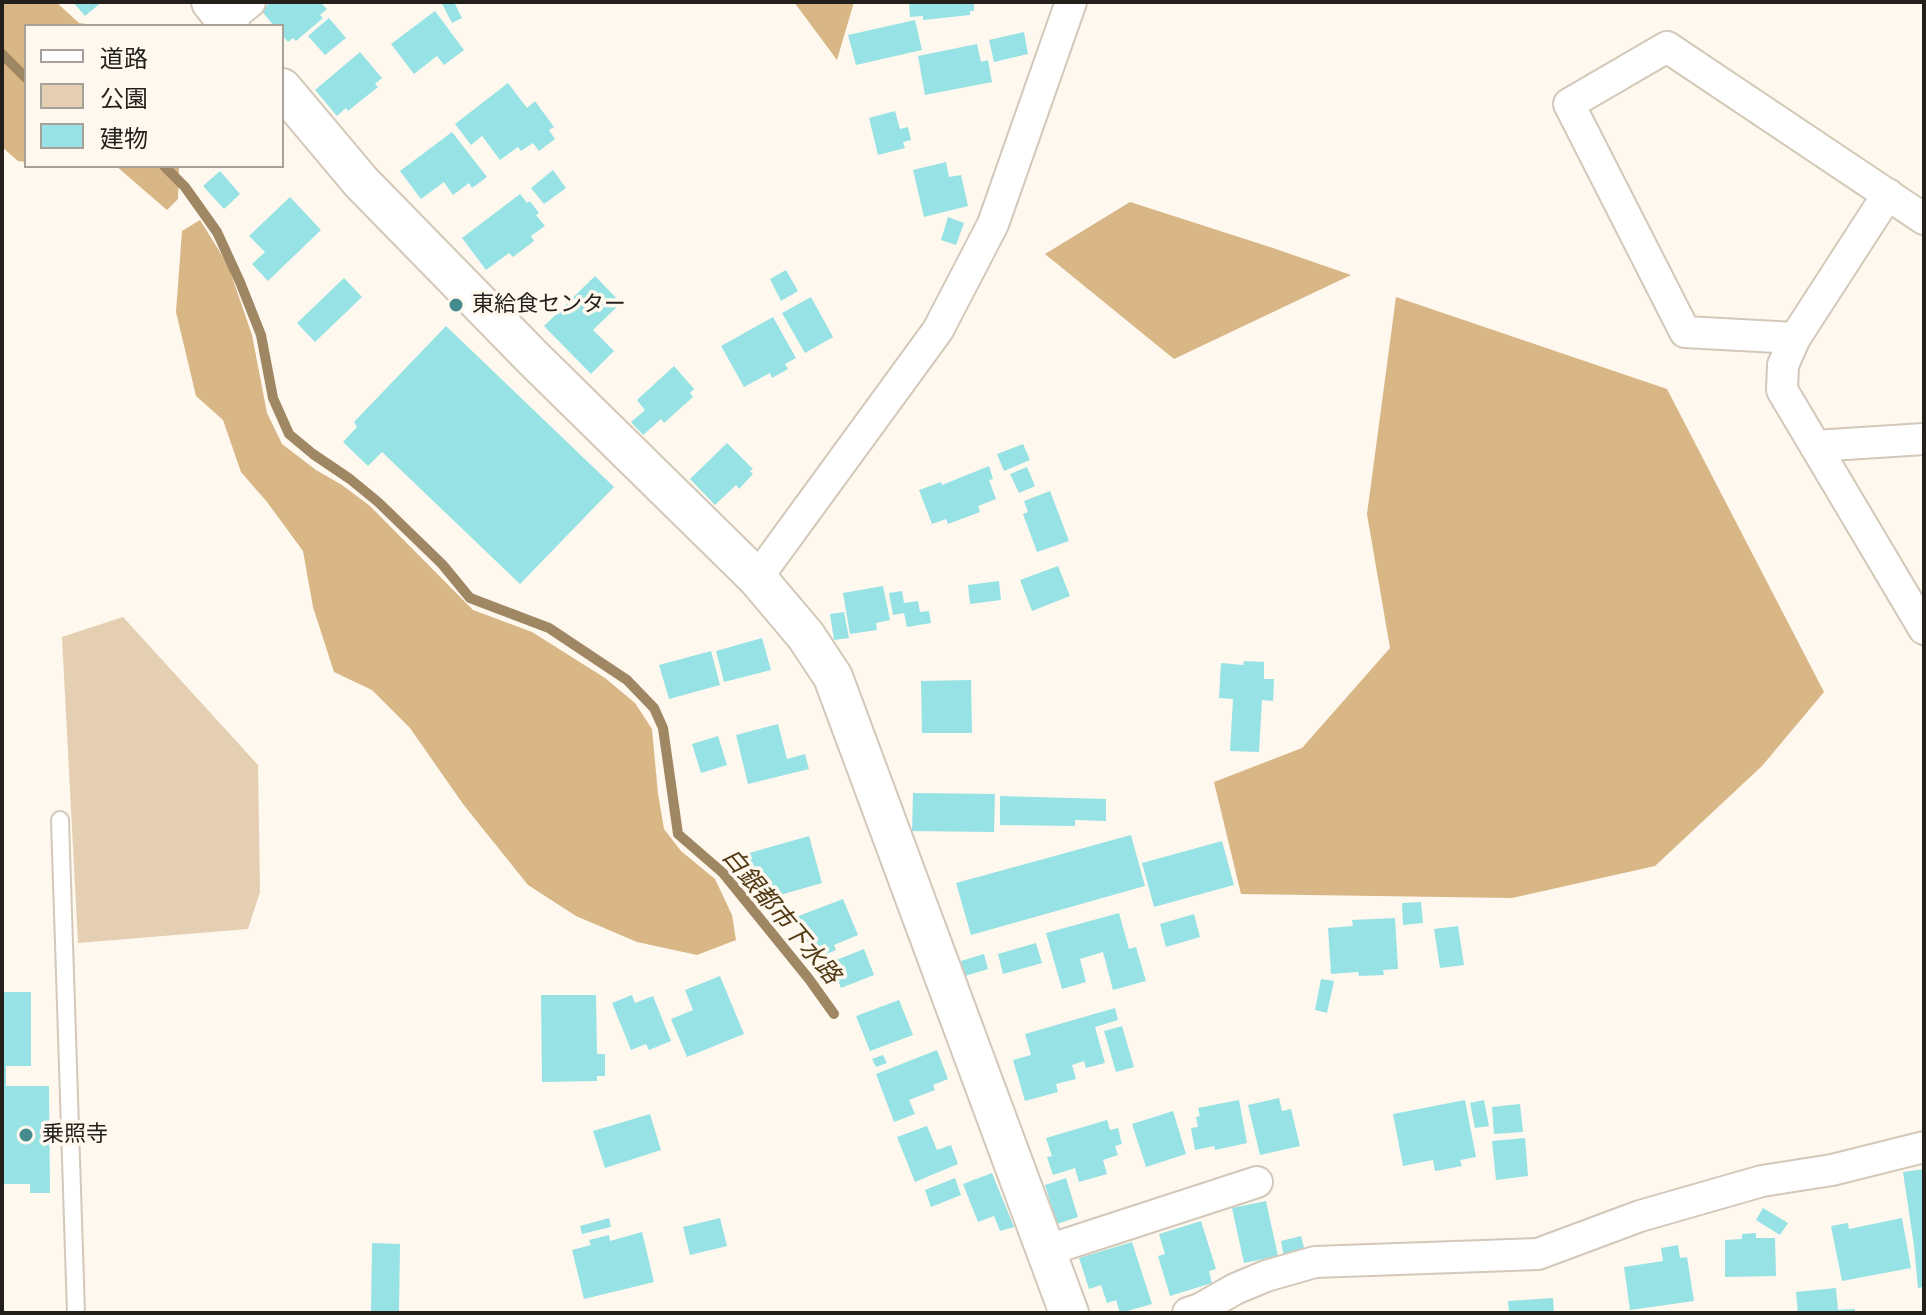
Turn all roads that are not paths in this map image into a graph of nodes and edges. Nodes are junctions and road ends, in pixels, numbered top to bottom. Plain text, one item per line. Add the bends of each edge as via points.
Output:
1 (1071, 2) edge
2 (284, 90) edge
3 (1888, 194) junction
4 (1924, 219) edge
5 (1795, 338) junction
6 (1924, 439) edge
7 (1815, 446) junction
8 (757, 578) junction
9 (1924, 629) edge
10 (60, 820) dead end
11 (1924, 1147) edge
12 (1257, 1182) dead end
13 (1045, 1251) junction
14 (76, 1313) edge
15 (1069, 1313) edge
16 (1188, 1313) edge

1 - 8 street via 993,224 938,330
2 - 8 street via 361,182
3 - 4 street
3 - 5 street
3 - 5 street via 1667,47 1569,104 1685,332
5 - 7 street via 1783,365 1782,390
6 - 7 street
7 - 9 street
8 - 13 street via 833,677
10 - 14 lane
11 - 16 street via 1762,1181 1640,1216 1538,1254 1315,1262 1266,1276
12 - 13 street
13 - 15 street

